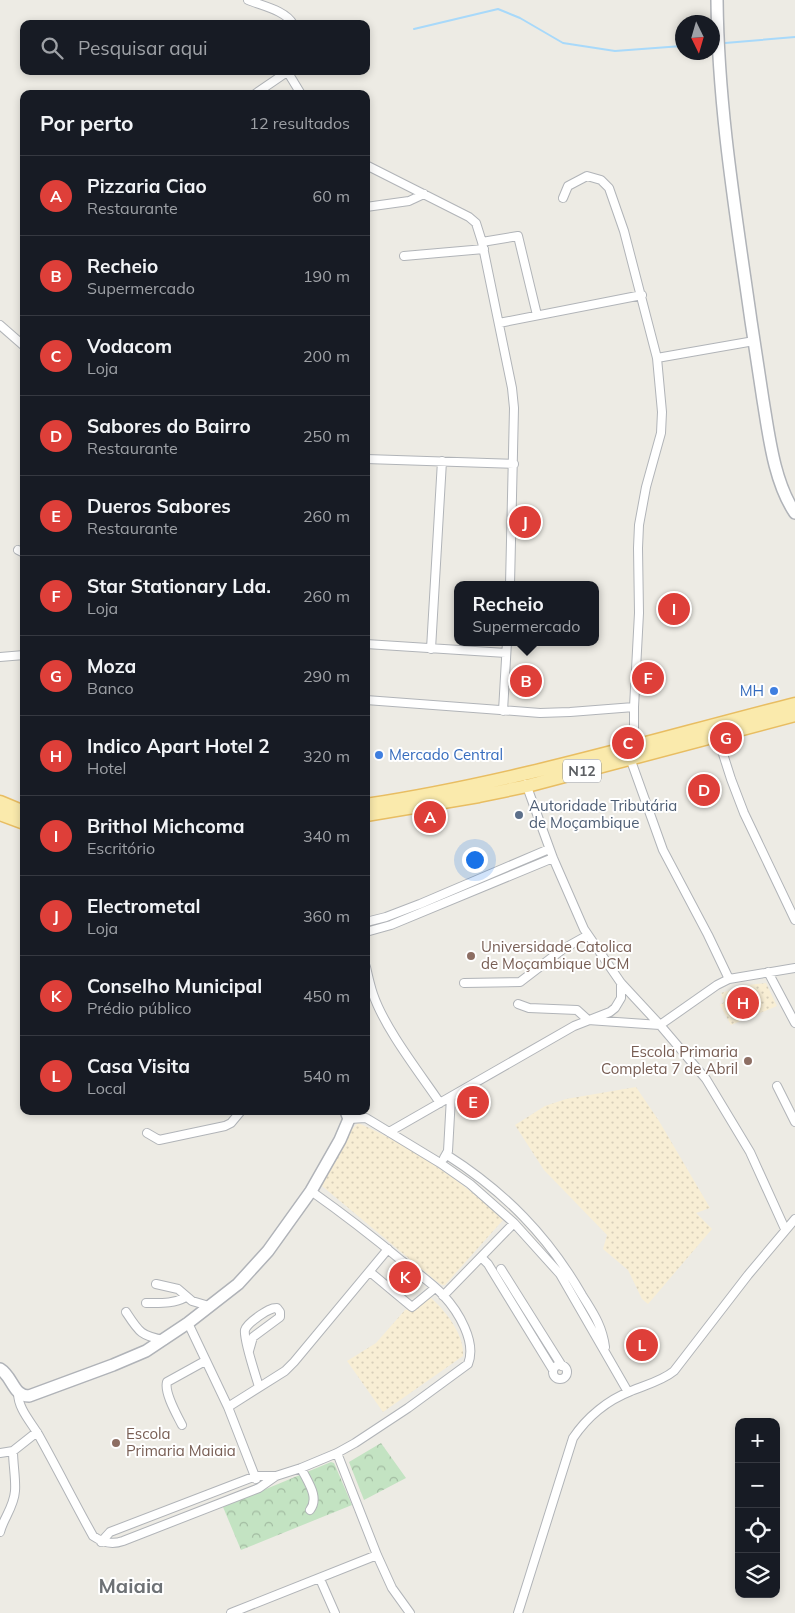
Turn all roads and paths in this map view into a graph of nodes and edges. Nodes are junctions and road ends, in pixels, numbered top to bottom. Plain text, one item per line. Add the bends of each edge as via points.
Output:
1 (248, 0) edge
2 (717, 0) edge
3 (291, 20) edge
4 (281, 75) edge
5 (289, 75) edge
6 (261, 90) edge
7 (299, 90) edge
8 (370, 167) edge
9 (424, 194) junction
10 (563, 198) dead end
11 (370, 206) edge
12 (483, 246) junction
13 (404, 256) dead end
14 (642, 295) junction
15 (537, 315) junction
16 (499, 323) junction
17 (0, 325) edge
18 (754, 341) junction
19 (20, 342) edge
20 (656, 358) junction
21 (370, 459) edge
22 (442, 461) junction
23 (514, 464) junction
24 (795, 513) edge
25 (510, 581) edge
26 (370, 644) edge
27 (507, 646) edge
28 (431, 649) junction
29 (506, 653) junction
30 (20, 656) edge
31 (0, 658) edge
32 (370, 700) edge
33 (795, 704) edge
34 (634, 707) junction
35 (503, 711) junction
36 (795, 715) edge
37 (717, 735) junction
38 (633, 754) junction
39 (525, 780) junction
40 (0, 802) edge
41 (370, 804) edge
42 (20, 810) edge
43 (0, 814) edge
44 (370, 814) edge
45 (20, 822) edge
46 (549, 849) junction
47 (553, 858) junction
48 (795, 920) edge
49 (370, 921) edge
50 (370, 931) edge
51 (588, 935) junction
52 (795, 968) edge
53 (768, 972) junction
54 (729, 979) junction
55 (370, 982) edge
56 (464, 983) dead end
57 (621, 983) junction
58 (518, 1004) dead end
59 (588, 1020) junction
60 (795, 1023) edge
61 (660, 1025) junction
62 (777, 1086) dead end
63 (451, 1097) junction
64 (440, 1103) junction
65 (237, 1115) edge
66 (347, 1115) edge
67 (795, 1122) edge
68 (389, 1132) junction
69 (148, 1133) dead end
70 (447, 1155) junction
71 (440, 1163) junction
72 (311, 1191) junction
73 (795, 1219) edge
74 (514, 1223) junction
75 (785, 1230) junction
76 (388, 1249) junction
77 (481, 1257) junction
78 (501, 1269) dead end
79 (370, 1272) junction
80 (156, 1284) dead end
81 (435, 1288) junction
82 (186, 1296) junction
83 (443, 1296) junction
84 (146, 1303) dead end
85 (209, 1306) junction
86 (126, 1312) dead end
87 (188, 1323) junction
88 (164, 1340) junction
89 (250, 1351) junction
90 (606, 1352) junction
91 (205, 1360) junction
92 (562, 1366) junction
93 (0, 1368) edge
94 (554, 1370) junction
95 (259, 1387) junction
96 (628, 1392) junction
97 (18, 1393) junction
98 (228, 1407) junction
99 (182, 1425) dead end
100 (37, 1432) junction
101 (13, 1451) junction
102 (0, 1453) edge
103 (337, 1453) junction
104 (301, 1468) junction
105 (256, 1476) junction
106 (276, 1476) junction
107 (259, 1488) junction
108 (310, 1510) dead end
109 (0, 1532) edge
110 (101, 1542) junction
111 (377, 1556) junction
112 (320, 1579) junction
113 (231, 1613) edge
114 (335, 1613) edge
115 (410, 1613) edge
116 (518, 1613) edge

1 - 3 street
2 - 18 main road via 725,130
4 - 6 street
5 - 7 street
8 - 9 street
9 - 11 street via 409,201
9 - 12 street via 474,220
10 - 14 street via 568,186 587,176 601,180 609,188
12 - 13 street
12 - 15 street via 518,236
12 - 16 street
14 - 15 street
14 - 20 street
15 - 16 street
16 - 23 street via 512,388
17 - 19 street
18 - 20 street
18 - 24 main road via 774,460
20 - 34 street via 662,423 640,525
21 - 22 street
22 - 23 street
22 - 28 street
23 - 25 street
26 - 28 street
27 - 29 street
28 - 29 street
29 - 35 street
30 - 31 street
32 - 35 street
33 - 38 main road, N12
34 - 35 street via 570,712
34 - 38 street
36 - 37 main road, N12
37 - 38 main road, N12
37 - 48 street via 744,813
38 - 39 main road, N12
38 - 54 street via 663,850
39 - 41 main road, N12
39 - 44 main road, N12 via 470,798
39 - 46 street
40 - 42 main road
43 - 45 main road
46 - 47 street
46 - 49 street via 420,904
47 - 50 street
47 - 51 street
51 - 56 street via 563,949 520,982
51 - 57 street
52 - 53 street
53 - 54 street
53 - 60 street
54 - 61 street
55 - 64 street via 393,1032
57 - 59 street via 622,998 615,1008
57 - 61 street
58 - 59 street via 529,1008 574,1009
59 - 61 street
59 - 63 street
61 - 75 street via 706,1079 750,1152
62 - 67 street
63 - 64 street
63 - 70 street
64 - 68 street
65 - 69 street via 228,1125 203,1132 158,1140
66 - 68 street via 366,1118
66 - 72 main road via 340,1140
68 - 71 street
70 - 71 street
70 - 90 street via 508,1202 548,1242 602,1329
71 - 74 street via 470,1184
72 - 76 street
72 - 85 main road via 243,1280
73 - 75 street
74 - 77 street
74 - 90 street via 560,1274
75 - 96 street via 674,1371
76 - 79 street
76 - 81 street
77 - 83 street
77 - 94 street
78 - 92 street
79 - 81 street via 412,1307
79 - 95 street via 294,1362
80 - 82 street via 178,1289
81 - 83 street
82 - 84 street via 177,1302
82 - 85 street
83 - 103 street via 463,1326 469,1342 468,1364 382,1426
85 - 87 main road
86 - 88 street via 142,1333
87 - 88 main road
87 - 91 street
88 - 97 main road via 136,1356 29,1396
89 - 89 street via 246,1327 266,1311 277,1308 280,1317 255,1335
89 - 95 street
90 - 96 street
91 - 98 street
91 - 99 street via 167,1382 167,1393
92 - 94 street
92 - 94 street via 567,1372 563,1379 555,1377
93 - 97 main road
95 - 98 street
96 - 116 street via 596,1412 573,1438
97 - 100 street via 18,1402
98 - 105 street
100 - 101 street
100 - 110 street via 93,1536
101 - 102 street
101 - 109 street via 15,1491
103 - 104 street
103 - 111 street
104 - 106 street
104 - 108 street via 314,1498
105 - 106 street
105 - 107 street
105 - 110 street via 110,1532
106 - 107 street
107 - 110 street via 117,1543
111 - 112 street
111 - 115 street via 392,1588
112 - 113 street
112 - 114 street

